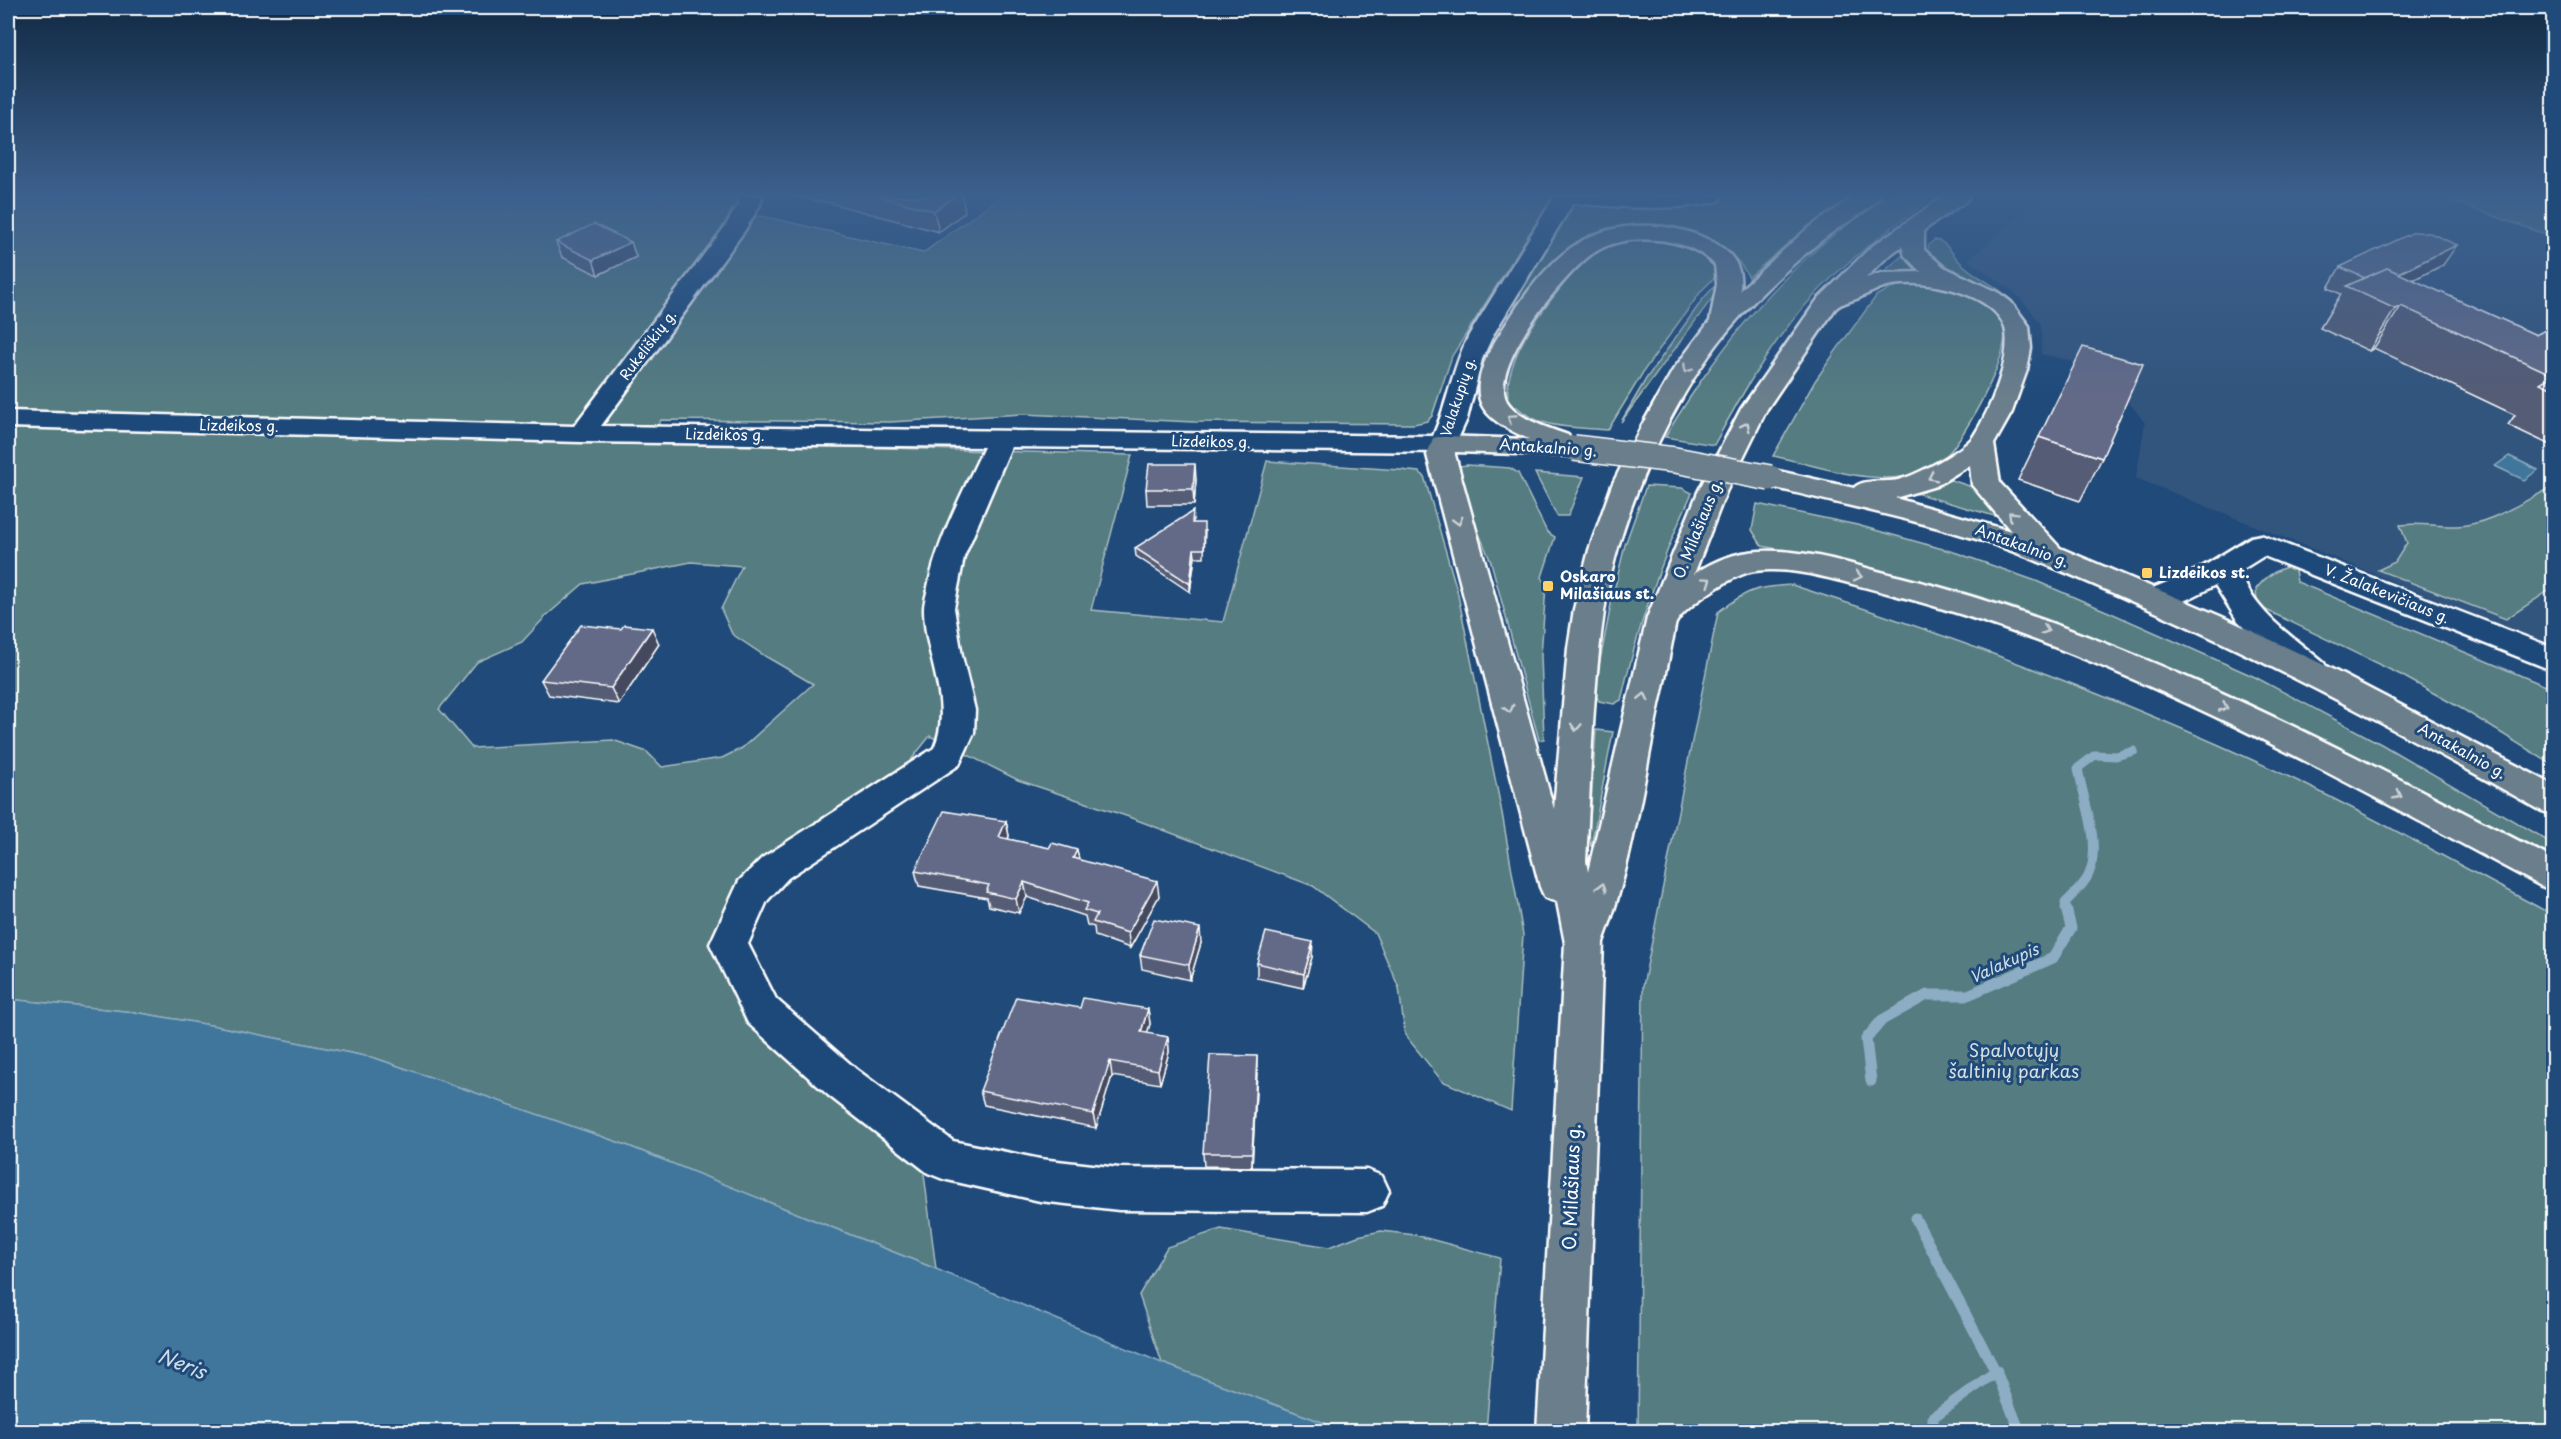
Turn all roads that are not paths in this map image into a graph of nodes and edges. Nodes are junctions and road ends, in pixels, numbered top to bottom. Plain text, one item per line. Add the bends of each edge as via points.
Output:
1 (709, 263) edge
2 (1525, 263) edge
3 (1569, 263) edge
4 (1725, 263) edge
5 (1782, 263) edge
6 (1868, 263) edge
7 (1921, 263) edge
8 (1951, 281) junction
9 (1500, 302) junction
10 (1826, 304) junction
11 (1722, 322) junction
12 (1500, 353) junction
13 (8, 419) edge
14 (582, 434) junction
15 (1001, 439) junction
16 (1443, 444) junction
17 (1981, 445) junction
18 (1574, 448) junction
19 (1831, 490) junction
20 (2053, 556) junction
21 (2225, 569) junction
22 (2154, 599) junction
23 (1662, 618) junction
24 (2553, 660) edge
25 (2313, 671) junction
26 (2553, 802) edge
27 (2553, 876) edge
28 (1584, 943) junction
29 (1367, 1191) dead end
30 (1561, 1431) edge

1 - 14 street, Rukeliškių g.
2 - 9 street, Valakupių g.
3 - 12 main road via 1524,314
4 - 11 main road via 1730,272
5 - 11 main road, O. Milašiaus g.
6 - 10 main road, O. Milašiaus g.
7 - 8 main road
8 - 10 main road via 1881,280
8 - 17 main road via 2005,309 2014,321 2019,339 2008,387
9 - 12 street
9 - 16 street, Valakupių g. via 1469,359 1454,420
23 -> 10 main road, O. Milašiaus g. via 1712,492 1754,409
11 -> 28 main road, O. Milašiaus g. via 1686,370 1626,485 1589,609 1578,702 1568,861
18 -> 12 main road via 1503,414 1491,398
13 - 14 street, Lizdeikos g.
14 - 15 street, Lizdeikos g.
15 - 16 street, Lizdeikos g.
15 - 29 street via 950,557 939,608 959,710 957,733 947,756 775,868 752,892 729,944 762,1011 843,1082 943,1159 1040,1180 1119,1189
16 - 18 main road, Antakalnio g.
16 -> 28 main road via 1442,465 1557,886
17 -> 19 main road via 1936,477 1917,484 1889,491
20 -> 17 main road via 1986,485
18 - 19 main road, Antakalnio g., bridge via 1675,460
19 - 20 main road, Antakalnio g. via 1956,523
20 - 22 main road, Antakalnio g.
21 - 22 street, V. Žalakevičiaus g. via 2180,592
21 - 24 street, V. Žalakevičiaus g. via 2261,544
21 - 25 street via 2237,599 2254,619
22 - 25 main road, Antakalnio g.
23 -> 27 main road via 1700,584 1722,570 1748,561 1800,564 1952,600 2030,625 2160,677
28 -> 23 main road, O. Milašiaus g. via 1605,878
25 - 26 main road, Antakalnio g.
28 - 30 main road, O. Milašiaus g.

